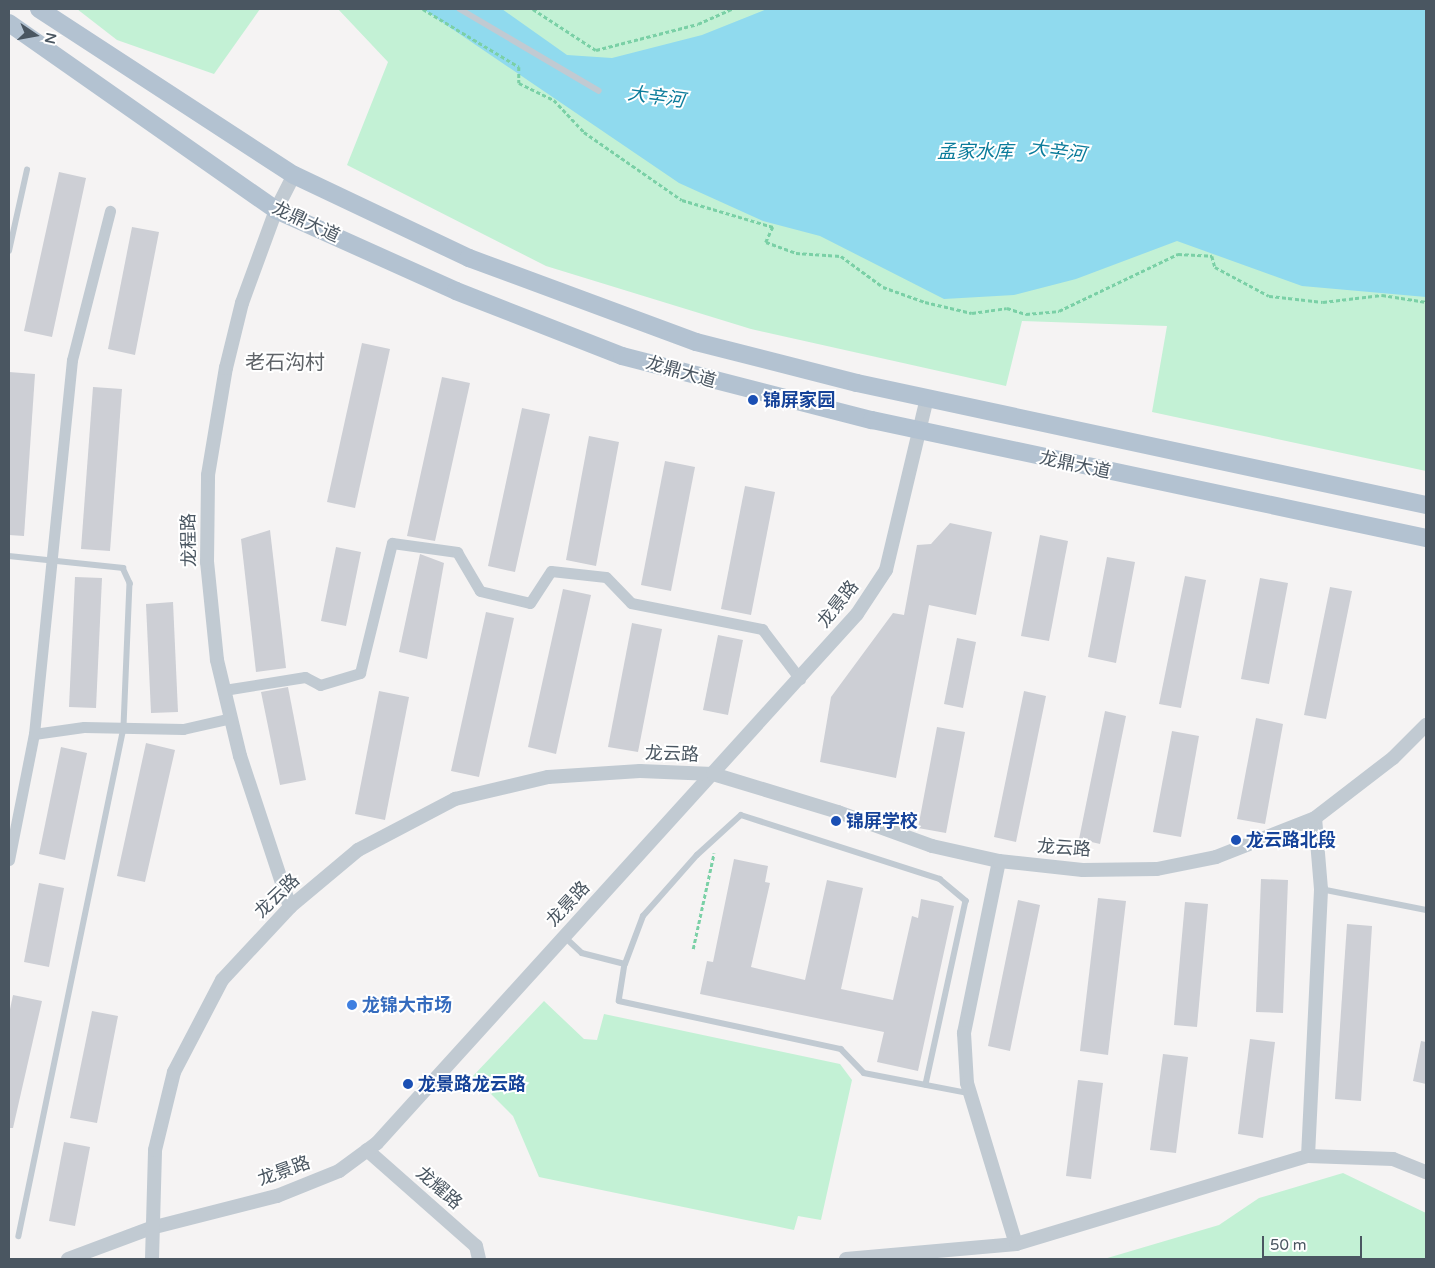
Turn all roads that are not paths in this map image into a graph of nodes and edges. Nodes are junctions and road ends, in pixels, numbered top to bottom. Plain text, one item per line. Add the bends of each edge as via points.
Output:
1 (39, 9) edge
2 (460, 9) edge
3 (9, 23) edge
4 (599, 91) dead end
5 (27, 170) dead end
6 (294, 175) junction
7 (276, 210) junction
8 (110, 211) dead end
9 (9, 251) edge
10 (927, 398) junction
11 (918, 430) junction
12 (1426, 505) edge
13 (1426, 538) edge
14 (9, 556) edge
15 (800, 679) junction
16 (224, 690) junction
17 (231, 718) junction
18 (1426, 725) edge
19 (124, 728) junction
20 (34, 734) junction
21 (713, 774) junction
22 (1315, 818) junction
23 (9, 860) edge
24 (999, 861) junction
25 (1321, 889) junction
26 (290, 907) junction
27 (1426, 910) edge
28 (564, 936) junction
29 (624, 964) junction
30 (926, 1085) junction
31 (970, 1094) junction
32 (367, 1150) junction
33 (1308, 1156) junction
34 (1426, 1172) edge
35 (151, 1228) junction
36 (19, 1236) dead end
37 (1016, 1244) junction
38 (68, 1259) edge
39 (152, 1259) edge
40 (479, 1259) edge
41 (846, 1259) edge

1 - 6 main road, 龙鼎大道
2 - 4 lane
3 - 7 main road, 龙鼎大道
5 - 9 lane
6 - 7 street, 龙程路
6 - 10 main road, 龙鼎大道 via 469,258 696,342
7 - 11 main road, 龙鼎大道 via 456,291 622,356 762,395
7 - 16 street, 龙程路 via 242,303 208,475 207,562
8 - 20 street via 72,360
10 - 11 street, 龙景路
10 - 12 main road, 龙鼎大道
11 - 13 main road, 龙鼎大道
11 - 15 street, 龙景路 via 886,570 856,614
14 - 19 lane via 123,568 130,583
15 - 16 street via 762,629 631,603 606,577 551,571 530,603 480,591 458,552 392,543 360,673 320,685 305,677
15 - 21 street, 龙景路
16 - 17 street, 龙程路
17 - 19 street via 183,729
17 - 26 street, 龙程路
18 - 22 street, 龙云路 via 1393,758
19 - 20 street via 84,727
19 - 36 lane
20 - 23 street
21 - 24 street, 龙云路 via 838,812 932,846
21 - 26 street, 龙云路 via 640,772 548,777 455,799 358,850
21 - 28 street, 龙景路
22 - 24 street, 龙云路 via 1216,857 1157,869 1083,870
22 - 25 street
24 - 31 street via 964,1033
25 - 27 lane
25 - 33 street
26 - 35 street, 龙云路 via 222,980 174,1072 155,1150
28 - 29 lane via 582,953
28 - 32 street, 龙景路
29 - 30 lane via 619,1001 841,1049 864,1073
29 - 30 lane via 643,916 718,835 741,815 940,879 959,891 966,901
30 - 31 lane
31 - 37 street
32 - 35 street, 龙景路 via 339,1171 277,1196
32 - 40 street, 龙耀路 via 476,1246
33 - 34 street via 1393,1159
33 - 37 street
35 - 38 street, 龙景路
35 - 39 street, 龙云路
37 - 41 street

